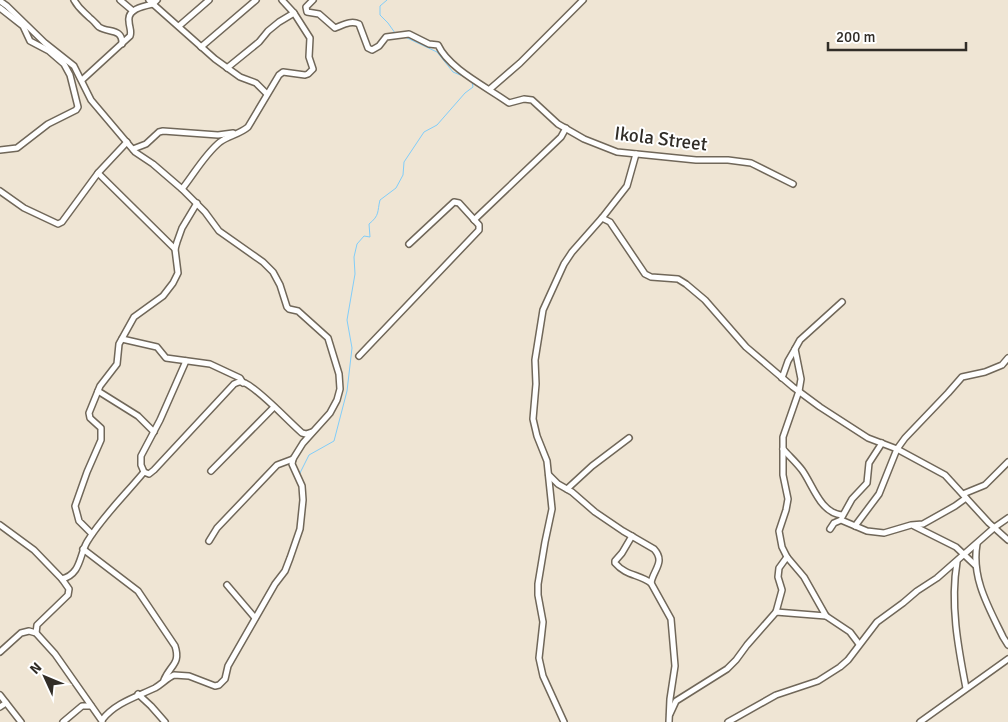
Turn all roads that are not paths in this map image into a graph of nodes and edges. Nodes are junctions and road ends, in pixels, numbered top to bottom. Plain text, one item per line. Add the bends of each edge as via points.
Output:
1 (74, 0) edge
2 (120, 0) edge
3 (209, 0) edge
4 (256, 0) edge
5 (282, 0) edge
6 (313, 0) edge
7 (584, 0) edge
8 (153, 1) edge
9 (0, 2) edge
10 (0, 8) edge
11 (133, 11) junction
12 (294, 13) junction
13 (179, 26) junction
14 (122, 44) junction
15 (201, 47) junction
16 (227, 68) junction
17 (82, 80) junction
18 (490, 89) junction
19 (267, 94) junction
20 (566, 128) junction
21 (238, 133) junction
22 (127, 142) junction
23 (133, 149) junction
24 (0, 150) edge
25 (636, 154) junction
26 (98, 173) junction
27 (793, 184) dead end
28 (182, 189) junction
29 (0, 191) edge
30 (197, 203) junction
31 (602, 218) junction
32 (474, 220) junction
33 (409, 244) dead end
34 (175, 249) junction
35 (842, 302) dead end
36 (122, 339) junction
37 (795, 349) junction
38 (359, 356) dead end
39 (1008, 358) edge
40 (186, 361) junction
41 (782, 378) junction
42 (243, 383) junction
43 (98, 391) junction
44 (799, 391) junction
45 (274, 408) junction
46 (314, 431) junction
47 (154, 432) junction
48 (629, 438) dead end
49 (882, 443) junction
50 (783, 449) junction
51 (897, 449) junction
52 (292, 459) junction
53 (1008, 462) edge
54 (211, 471) dead end
55 (144, 472) junction
56 (549, 475) junction
57 (567, 489) junction
58 (964, 496) junction
59 (842, 518) junction
60 (1008, 518) edge
61 (0, 525) edge
62 (910, 525) junction
63 (854, 526) junction
64 (995, 527) junction
65 (830, 529) dead end
66 (92, 534) junction
67 (632, 536) junction
68 (1008, 540) edge
69 (208, 541) dead end
70 (977, 544) junction
71 (83, 549) junction
72 (965, 554) junction
73 (787, 557) junction
74 (957, 562) junction
75 (976, 566) junction
76 (62, 579) junction
77 (651, 583) junction
78 (227, 585) dead end
79 (776, 612) junction
80 (826, 616) junction
81 (255, 618) junction
82 (36, 633) junction
83 (859, 644) junction
84 (1008, 645) edge
85 (0, 652) edge
86 (1008, 659) edge
87 (163, 683) junction
88 (966, 688) junction
89 (138, 694) junction
90 (0, 695) edge
91 (85, 697) junction
92 (6, 702) junction
93 (82, 706) junction
94 (91, 706) junction
95 (0, 707) edge
96 (669, 719) edge
97 (102, 721) edge
98 (21, 722) edge
99 (62, 722) edge
100 (165, 722) edge
101 (564, 722) edge
102 (728, 722) edge
103 (920, 722) edge

1 - 14 street via 82,12 100,27 120,35
2 - 11 street
3 - 13 street
4 - 15 street
5 - 12 street
6 - 18 street, Ikola Street via 306,7 307,12 319,14 335,28 356,22 368,48 372,50 379,46 386,37 416,36 438,45 458,67
7 - 18 street
8 - 11 street
8 - 13 street
9 - 17 street via 74,66
10 - 24 street via 23,26 30,40 49,50 64,64 78,107 48,124 17,148
11 - 14 street via 128,18 131,34
12 - 16 street via 268,31
12 - 19 street via 310,38 309,57 314,69 305,75 283,72 276,77
13 - 15 street
14 - 17 street
15 - 16 street
16 - 19 street
17 - 22 street via 91,100
18 - 20 street, Ikola Street via 508,102 532,100
19 - 21 street via 252,120
20 - 25 street, Ikola Street via 591,143 617,152
20 - 32 street via 561,137
21 - 23 street via 218,135 163,130 146,144
21 - 28 street via 214,148
22 - 23 street
22 - 26 street
23 - 28 street
25 - 27 street, Ikola Street via 751,163
25 - 31 street via 627,186
26 - 29 street via 58,224 24,208
26 - 34 street
28 - 30 street
30 - 34 street via 182,228
30 - 46 street via 219,231 273,272 289,309 298,311 328,338 340,389 330,413
31 - 41 street via 610,222 645,274 686,284 705,300 746,347
31 - 56 street via 564,264 543,310 535,360 533,419
32 - 33 street via 459,203 454,202
32 - 38 street via 479,230
34 - 36 street via 178,273 170,290 134,317
35 - 37 street via 800,340
36 - 40 street via 154,346 166,358
36 - 43 street via 117,364
37 - 41 street
37 - 44 street
39 - 51 street via 1002,365 962,377
40 - 42 street via 210,364 240,378
40 - 47 street
41 - 44 street
42 - 45 street
42 - 55 street via 238,382 231,387 154,470 149,474
43 - 47 street via 138,416
43 - 66 street via 89,416 100,426 102,437 75,506 79,521
44 - 49 street via 837,419
44 - 50 street via 783,437
45 - 46 street via 302,433
45 - 54 street
46 - 52 street
47 - 55 street via 141,456
48 - 57 street
49 - 51 street
49 - 59 street via 869,463 867,483
50 - 59 street via 801,470 822,504
50 - 73 street via 783,475 788,499 779,531
51 - 58 street via 945,475
51 - 63 street via 879,494
52 - 69 street via 277,465
52 - 81 street via 302,486 300,529 285,571
53 - 58 street via 985,485
55 - 66 street
56 - 57 street
56 - 101 street via 552,509 538,584 544,622 539,658 543,676
57 - 67 street
58 - 62 street via 955,506 923,524
58 - 64 street
59 - 63 street
59 - 65 street
60 - 64 street
61 - 76 street via 34,550
62 - 63 street via 884,533
62 - 72 street
64 - 68 street
64 - 70 street
66 - 71 street
67 - 77 street via 658,552 659,566
67 - 77 street via 615,563 627,573
70 - 72 street
70 - 75 street
71 - 76 street via 75,571
71 - 87 street via 138,592 175,646 178,656
72 - 74 street
72 - 75 street
73 - 79 street via 779,568 782,590
73 - 80 street via 804,577
74 - 83 street via 877,622
74 - 88 street via 955,620
75 - 84 street via 980,587
76 - 82 street via 70,592 37,625
77 - 96 street via 671,619 675,666
78 - 81 street
79 - 80 street
79 - 96 street via 736,660 676,701
80 - 83 street via 850,632
81 - 87 street via 222,683 215,686 181,674 174,674
82 - 85 street via 22,633
82 - 91 street
83 - 102 street via 840,667 818,681 776,695
86 - 88 street
87 - 89 street
88 - 103 street
89 - 97 street via 114,708
89 - 100 street
90 - 92 street
91 - 93 street
91 - 94 street
92 - 95 street
92 - 98 street
93 - 94 street
93 - 99 street
94 - 97 street

